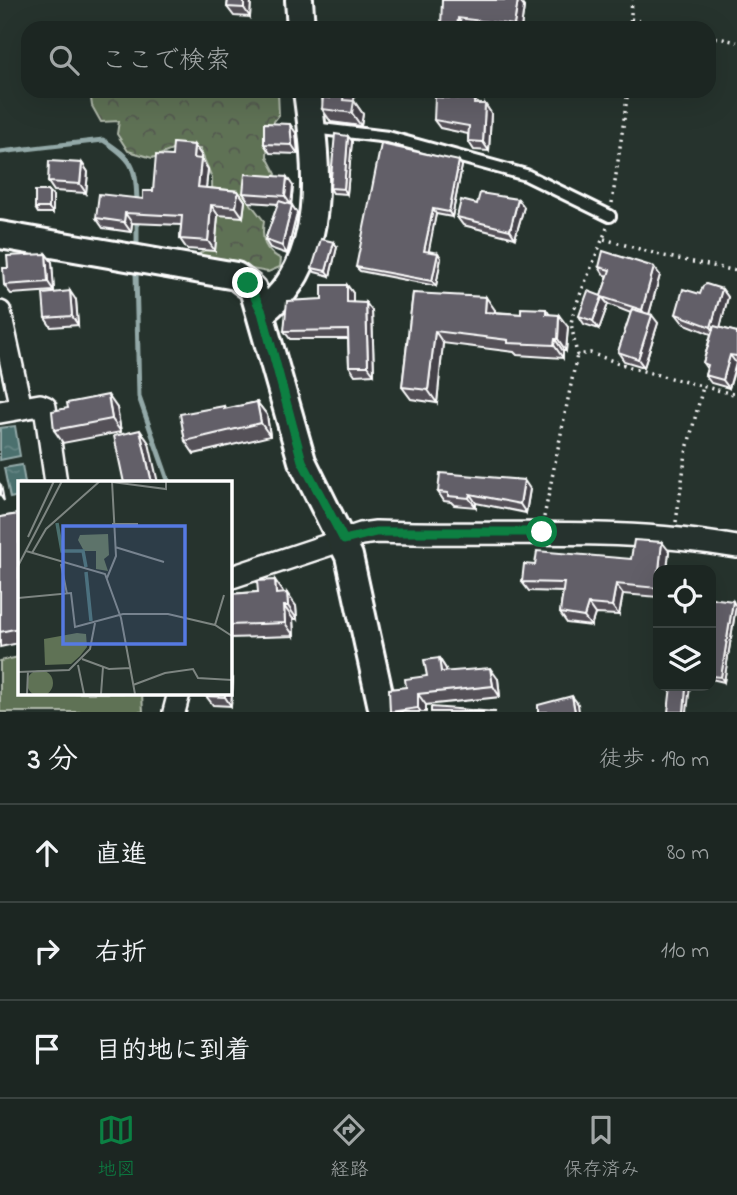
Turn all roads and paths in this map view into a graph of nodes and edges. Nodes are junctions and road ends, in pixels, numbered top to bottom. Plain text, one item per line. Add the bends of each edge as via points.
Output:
1 (299, 0) edge
2 (632, 0) edge
3 (631, 19) joint
4 (301, 21) edge
5 (640, 21) edge
6 (716, 38) edge
7 (737, 42) edge
8 (308, 98) edge
9 (627, 98) edge
10 (313, 128) junction
11 (610, 216) junction
12 (0, 235) edge
13 (604, 239) junction
14 (737, 271) edge
15 (0, 312) edge
16 (262, 312) junction
17 (577, 355) junction
18 (703, 387) junction
19 (737, 395) edge
20 (11, 410) edge
21 (55, 481) edge
22 (542, 532) junction
23 (673, 537) junction
24 (344, 540) junction
25 (737, 547) edge
26 (231, 577) edge
27 (178, 694) edge
28 (174, 712) edge
29 (383, 712) edge

1 - 4 street
2 - 3 path
3 - 5 path
6 - 7 path
8 - 10 street
9 - 11 path
10 - 11 lane via 388,137 527,175
10 - 16 street via 317,181 307,244 292,278
11 - 13 path
12 - 16 street via 236,276 253,289
13 - 14 path
13 - 17 path via 574,310 571,323
15 - 20 street
16 - 24 street via 302,461
17 - 18 path via 590,353
17 - 22 path
18 - 19 path
18 - 23 path via 686,453
20 - 21 street via 45,407
22 - 23 street
22 - 24 street via 376,532
23 - 25 street
24 - 26 street
24 - 29 street
27 - 28 street

